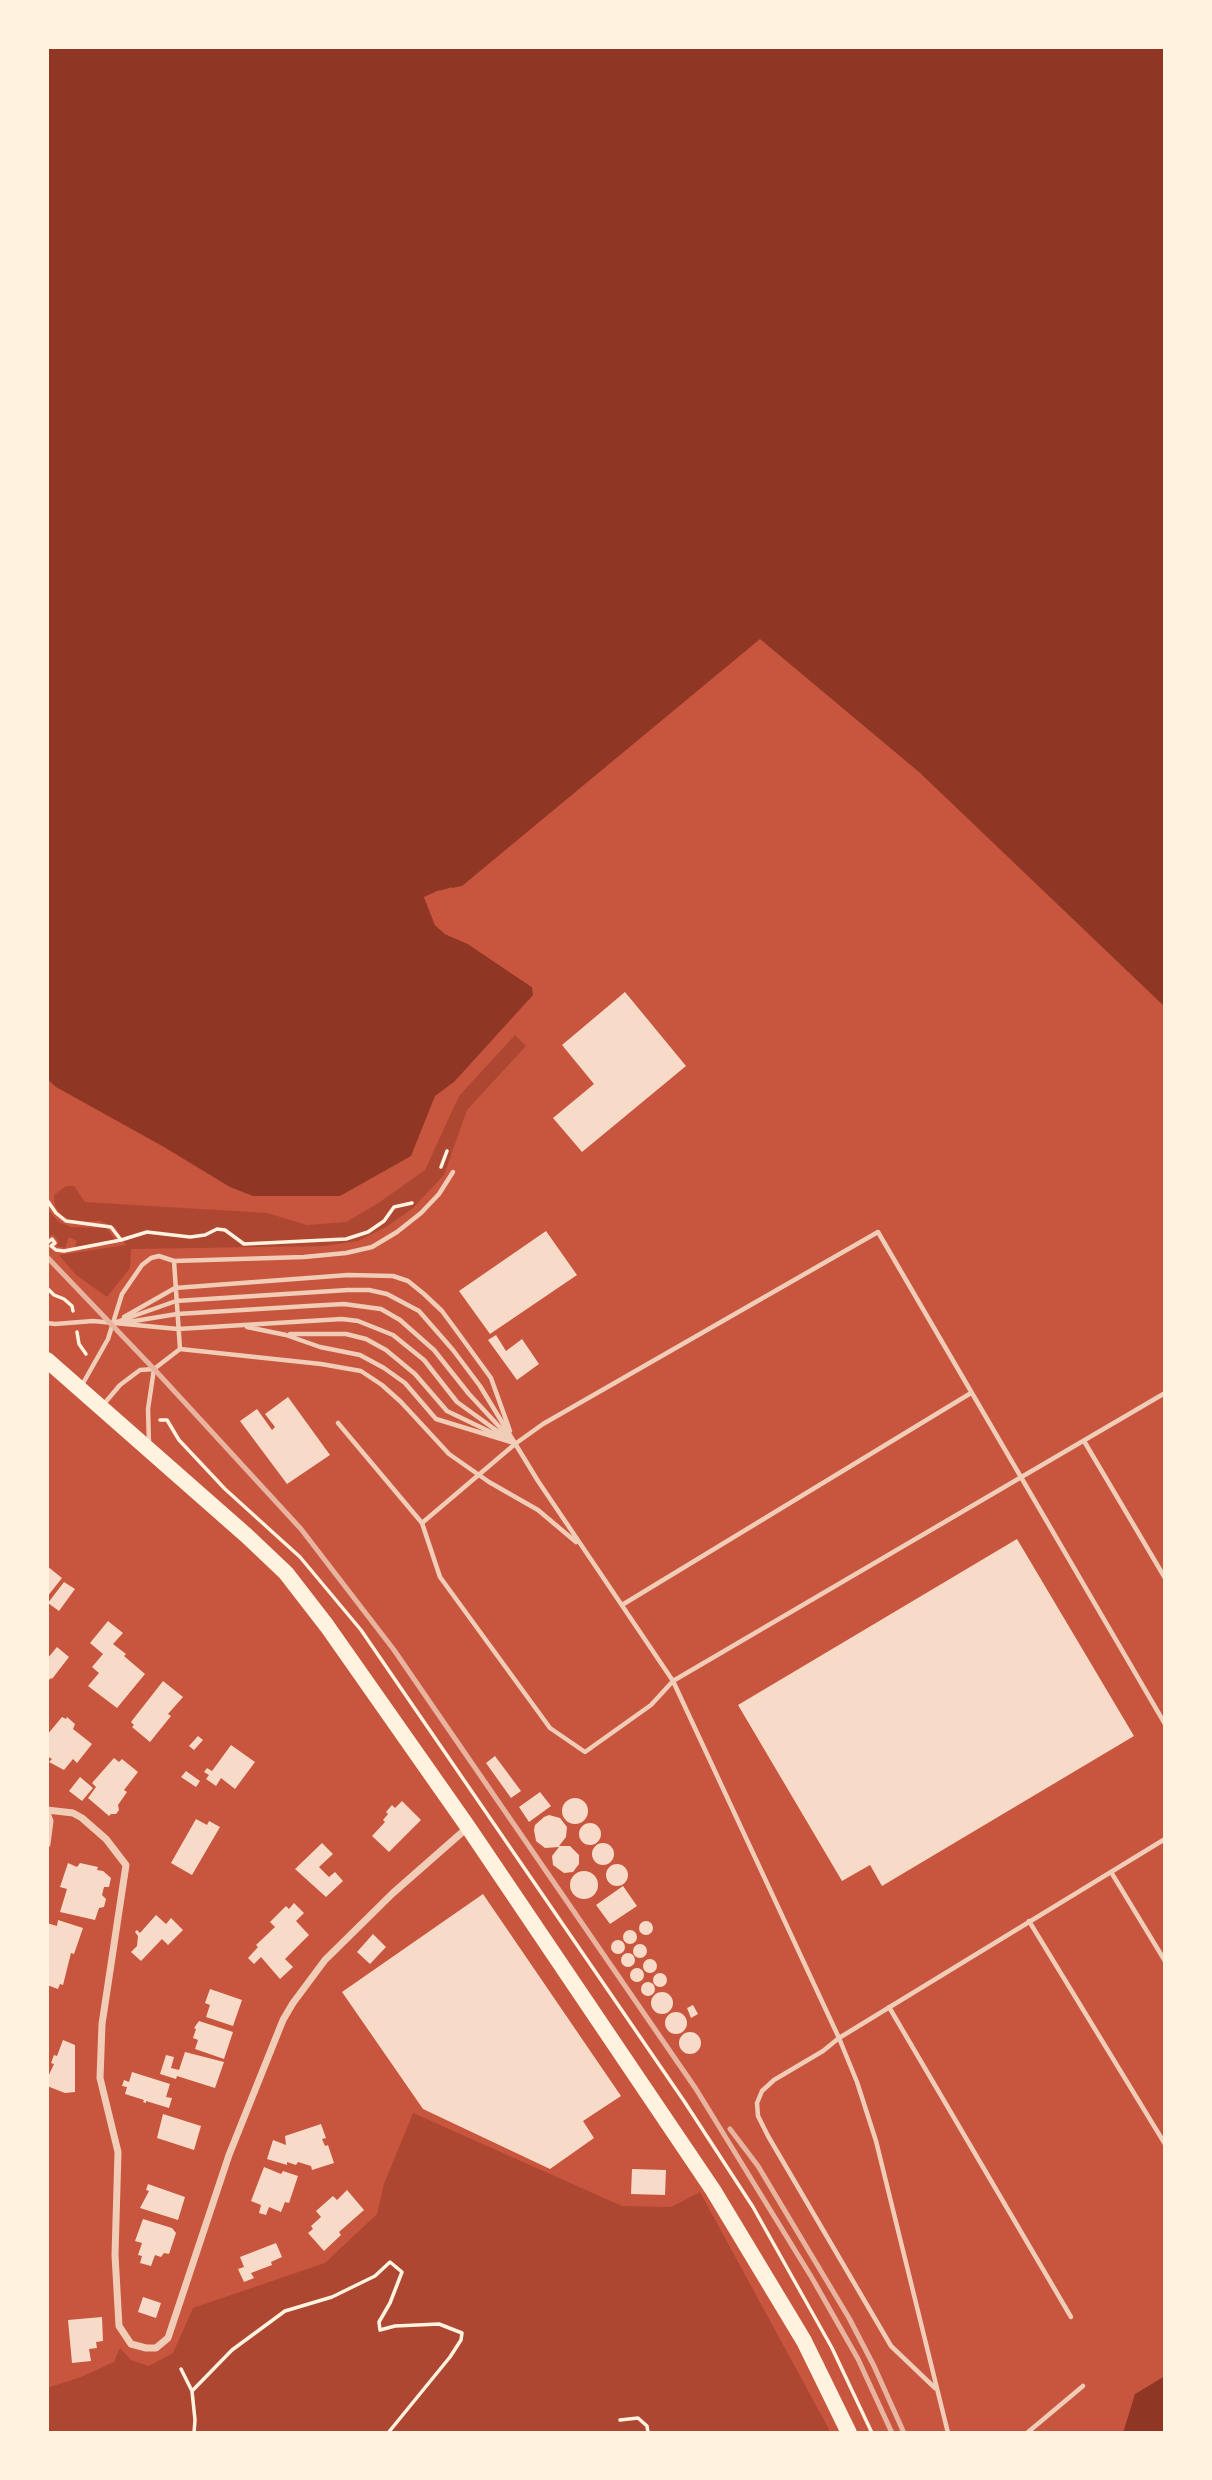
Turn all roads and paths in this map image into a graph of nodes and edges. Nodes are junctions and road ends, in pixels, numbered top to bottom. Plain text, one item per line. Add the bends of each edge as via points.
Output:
1 (447, 1151) dead end
2 (453, 1171) dead end
3 (437, 1174) dead end
4 (419, 1196) dead end
5 (47, 1200) edge
6 (121, 1240) junction
7 (47, 1243) edge
8 (174, 1261) junction
9 (47, 1288) edge
10 (175, 1288) junction
11 (176, 1301) junction
12 (73, 1312) dead end
13 (177, 1314) junction
14 (47, 1323) edge
15 (111, 1324) junction
16 (239, 1325) junction
17 (178, 1329) junction
18 (78, 1335) dead end
19 (286, 1335) junction
20 (180, 1349) junction
21 (83, 1351) dead end
22 (47, 1360) edge
23 (155, 1369) junction
24 (79, 1389) junction
25 (971, 1393) junction
26 (1165, 1393) edge
27 (101, 1407) junction
28 (338, 1423) dead end
29 (1084, 1441) junction
30 (515, 1444) junction
31 (149, 1448) junction
32 (478, 1475) junction
33 (1020, 1478) junction
34 (422, 1523) junction
35 (582, 1547) junction
36 (1165, 1578) edge
37 (622, 1605) junction
38 (673, 1681) junction
39 (1165, 1724) edge
40 (47, 1812) edge
41 (468, 1827) junction
42 (1165, 1839) edge
43 (47, 1844) edge
44 (1111, 1872) junction
45 (1030, 1922) junction
46 (1165, 1961) edge
47 (889, 2007) junction
48 (839, 2038) junction
49 (1165, 2144) edge
50 (1071, 2317) dead end
51 (181, 2369) dead end
52 (1083, 2386) dead end
53 (935, 2389) junction
54 (192, 2391) junction
55 (620, 2420) dead end
56 (194, 2433) edge
57 (387, 2433) edge
58 (648, 2433) edge
59 (849, 2433) edge
60 (947, 2433) edge
61 (1027, 2433) edge

1 - 3 path
2 - 8 lane via 421,1213 372,1247 304,1257
4 - 6 path via 411,1204 394,1207 368,1232 346,1239 244,1244 217,1229 190,1237 147,1231
5 - 6 path via 66,1221 111,1227
6 - 7 path via 64,1251 51,1246 55,1243 52,1239
8 - 10 lane
8 - 15 lane via 159,1256 142,1265 122,1294
9 - 12 path via 72,1306
10 - 11 lane
10 - 15 lane
10 - 30 lane via 374,1274 408,1282 442,1311 491,1378
11 - 13 lane
11 - 15 lane
11 - 30 lane via 348,1290 387,1294 419,1311 433,1325 480,1386
13 - 15 lane
13 - 17 lane
13 - 30 lane via 344,1304 381,1309 434,1350
14 - 15 lane
15 - 17 lane
15 - 24 lane via 108,1339
16 - 17 lane
16 - 19 lane
16 - 30 lane via 342,1319 376,1327 424,1360 457,1402
17 - 20 lane
18 - 21 path
19 - 30 lane via 360,1355 405,1383 436,1419
19 - 30 lane via 346,1334 366,1339 415,1374 447,1411
20 - 23 lane
20 - 32 lane via 361,1371 401,1402 449,1454
22 - 24 highway
23 - 27 lane via 140,1370
23 - 31 lane via 148,1409
24 - 27 highway
25 - 30 lane via 878,1232
25 - 33 lane
25 - 37 lane
26 - 29 lane
27 - 31 highway
28 - 34 lane
29 - 33 lane
29 - 36 lane
30 - 32 lane
30 - 35 lane
31 - 41 highway via 286,1573
32 - 34 lane
32 - 35 lane via 538,1510
33 - 38 lane
33 - 39 lane
34 - 38 lane via 440,1577 550,1728 585,1752 651,1705
35 - 37 lane
37 - 38 lane
38 - 48 lane
40 - 41 street via 82,1818 126,1865 102,2024 100,2078 118,2152 115,2255 119,2326 125,2339 138,2347 156,2348 168,2338 229,2155 293,2003 325,1960
40 - 43 street
41 - 59 highway via 713,2190 804,2341
42 - 44 lane
44 - 45 lane
44 - 46 lane
45 - 47 lane
45 - 49 lane
47 - 48 lane
47 - 50 lane
48 - 53 lane via 876,2141
48 - 53 lane via 762,2091 758,2116 891,2346
51 - 54 path
52 - 61 lane
53 - 60 lane
54 - 56 path
54 - 57 path via 232,2350 285,2311 332,2297 375,2276 390,2262 402,2272 379,2322 380,2330 439,2325 462,2333 450,2357
55 - 58 path via 638,2418

